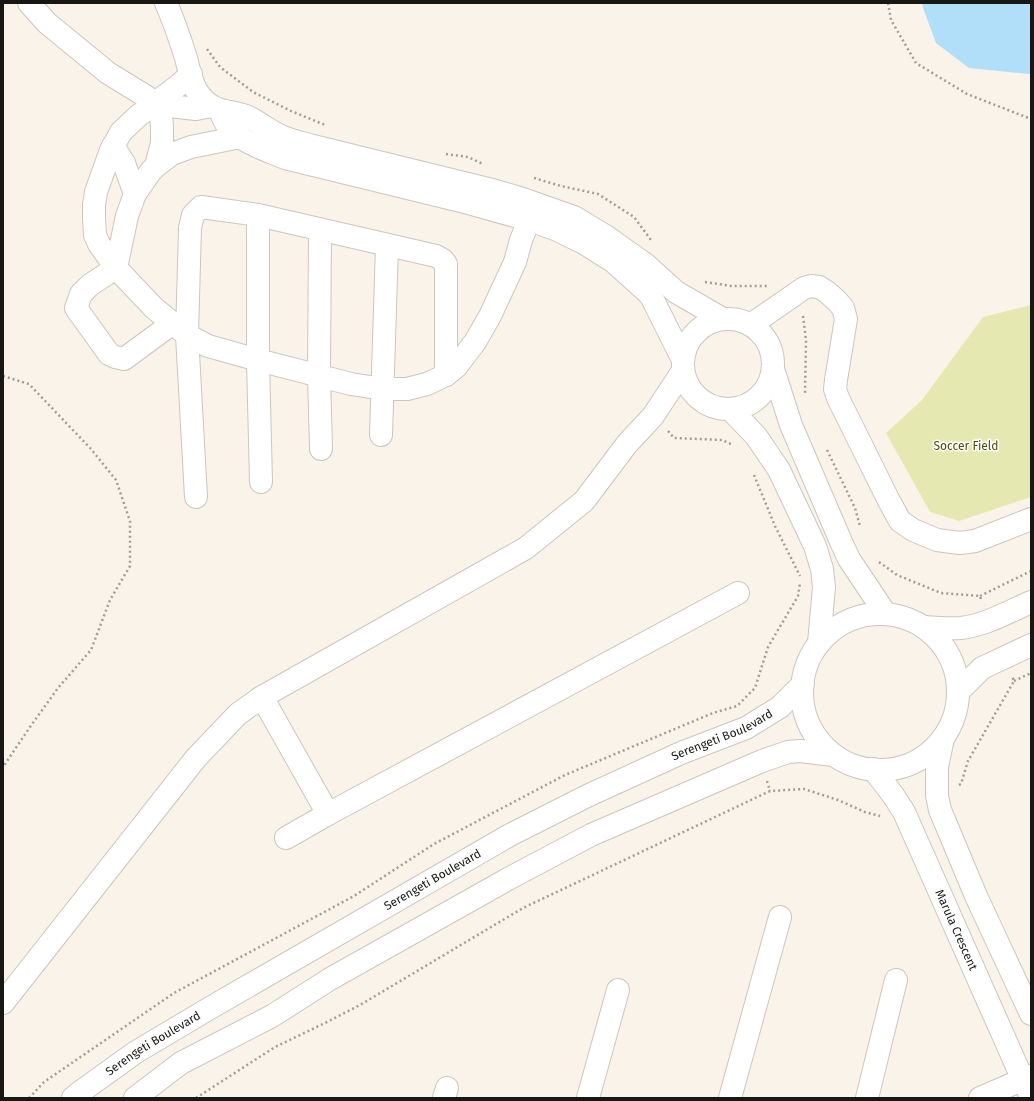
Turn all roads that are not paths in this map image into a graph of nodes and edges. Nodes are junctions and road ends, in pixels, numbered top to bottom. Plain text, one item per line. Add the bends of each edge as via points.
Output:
1 (29, 3) edge
2 (166, 3) edge
3 (191, 74) junction
4 (158, 103) junction
5 (215, 108) junction
6 (240, 137) junction
7 (113, 146) junction
8 (156, 166) junction
9 (135, 194) junction
10 (533, 212) junction
11 (258, 215) junction
12 (320, 229) junction
13 (387, 245) junction
14 (116, 268) junction
15 (721, 318) junction
16 (752, 324) junction
17 (180, 329) junction
18 (258, 360) junction
19 (682, 365) junction
20 (772, 369) junction
21 (446, 375) junction
22 (319, 376) junction
23 (382, 389) junction
24 (730, 409) junction
25 (381, 435) dead end
26 (321, 450) dead end
27 (261, 482) dead end
28 (196, 497) dead end
29 (1031, 519) edge
30 (738, 593) dead end
31 (1031, 602) edge
32 (885, 613) junction
33 (924, 627) junction
34 (819, 643) junction
35 (1031, 645) edge
36 (803, 684) junction
37 (958, 692) junction
38 (262, 696) junction
39 (942, 738) junction
40 (833, 755) junction
41 (874, 769) junction
42 (328, 814) junction
43 (286, 838) dead end
44 (780, 917) dead end
45 (896, 980) dead end
46 (618, 990) dead end
47 (1021, 993) junction
48 (3, 1003) edge
49 (990, 1006) junction
50 (1031, 1014) edge
51 (1028, 1084) edge
52 (73, 1098) edge
53 (135, 1098) edge
54 (588, 1098) edge
55 (730, 1098) edge
56 (866, 1098) edge
57 (980, 1098) edge

1 - 4 street via 47,23 108,73
2 - 3 street
3 - 4 street
3 - 5 street via 197,91
4 - 5 street via 196,109
4 - 7 street via 138,116 121,132
4 - 8 street via 162,143
5 - 6 street via 227,126
5 - 10 street via 254,120 284,137 313,146 496,191
6 - 8 street via 191,147 172,154
6 - 10 street via 285,158 454,199
7 - 9 street via 124,163
7 - 14 street via 96,192 94,218 95,235
8 - 9 street
9 - 14 street via 127,216
10 - 15 street via 574,217 645,264 676,292
10 - 19 street via 555,229 614,262 651,296
10 - 21 street via 515,262 490,316 475,342 456,367
11 - 12 street
11 - 17 street via 201,206 193,215
11 - 18 street
12 - 13 street
12 - 22 street
13 - 21 street via 436,256 446,264
13 - 23 street
14 - 17 street via 154,308
14 - 17 street via 90,285 81,294 76,308 109,354 124,359
15 - 16 street via 737,319
15 - 19 street via 706,323 694,332 686,344
16 - 20 street via 763,335 771,349
16 - 29 street via 804,288 811,286 827,292 843,308 846,319 835,389 900,520 913,530 937,540 960,543 975,541
17 - 18 street via 208,346
17 - 28 street
18 - 22 street
18 - 27 street
19 - 24 street via 687,386 696,397 708,405
19 - 38 street via 653,416 627,444 584,501 526,548
20 - 24 street via 770,380 762,394 750,404
20 - 32 street via 791,425 842,544
21 - 23 street via 427,384 407,389
22 - 23 street
22 - 26 street
23 - 25 street
24 - 34 street via 756,436 779,470 815,546 824,588
30 - 42 street
31 - 33 street via 988,622 963,628
32 - 33 street via 909,618
32 - 34 street via 860,616 837,626
33 - 37 street via 932,632 949,653 958,679
34 - 36 street via 807,665
35 - 37 street via 982,668
36 - 40 street via 805,714 816,737
36 - 52 street, Serengeti Boulevard via 780,707 746,728 682,753 587,796 510,835 136,1052
37 - 39 street via 958,706 948,731
38 - 42 street
38 - 48 street via 238,714 196,758
39 - 41 street via 931,752 908,766 881,771
39 - 47 street via 937,767 937,796 940,810
40 - 41 street via 855,766
40 - 53 street via 788,752 591,835 344,971 272,1016 181,1063
41 - 49 street, Marula Crescent via 904,812
42 - 43 street
44 - 55 street
45 - 56 street
46 - 54 street
47 - 49 street
47 - 50 street
49 - 51 street, Marula Crescent
51 - 57 street

